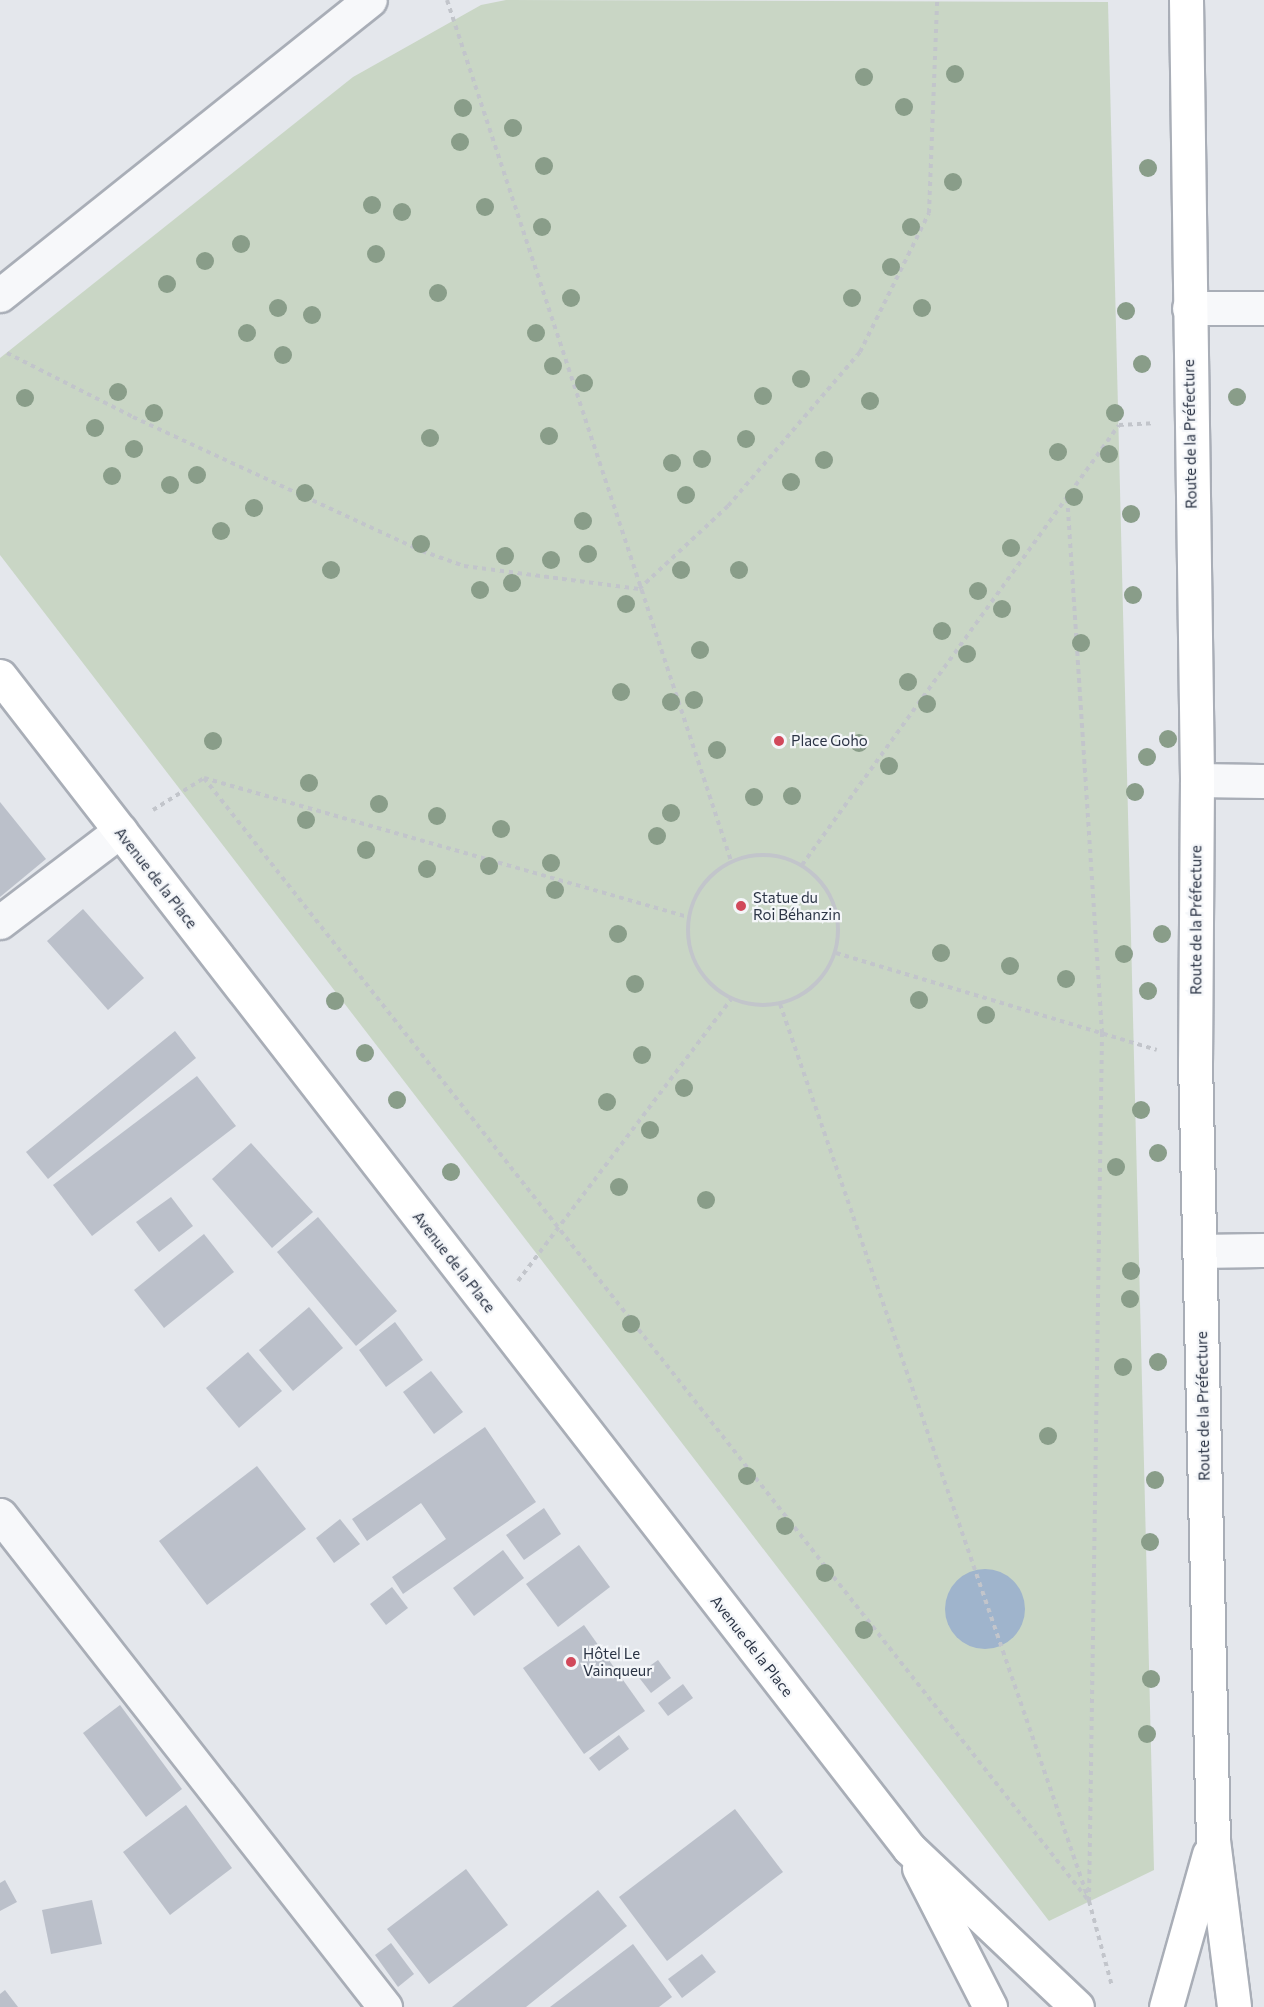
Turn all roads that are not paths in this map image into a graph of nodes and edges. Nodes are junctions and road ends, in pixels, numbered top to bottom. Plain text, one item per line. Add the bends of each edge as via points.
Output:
1 (370, 0) edge
2 (1186, 0) edge
3 (0, 295) edge
4 (1189, 308) junction
5 (1264, 308) edge
6 (0, 676) edge
7 (1197, 780) junction
8 (1264, 781) edge
9 (120, 831) junction
10 (0, 922) edge
11 (1264, 1250) edge
12 (1199, 1251) junction
13 (4, 1530) edge
14 (1213, 1840) junction
15 (909, 1848) junction
16 (385, 2007) edge
17 (990, 2007) edge
18 (1077, 2007) edge
19 (1166, 2007) edge
20 (1234, 2007) edge

1 - 3 street
2 - 4 street, Route de la Préfecture
4 - 5 street
4 - 7 street, Route de la Préfecture
6 - 9 street, Avenue de la Place
7 - 8 street
7 - 12 street, Route de la Préfecture via 1195,1061
9 - 10 street
9 - 15 street, Avenue de la Place
11 - 12 street
12 - 14 street, Route de la Préfecture
13 - 16 street
14 - 19 street, Route de la Préfecture
14 - 20 street, Route de la Préfecture
15 - 17 street, Avenue de la Place
15 - 18 street, Avenue de la Place

